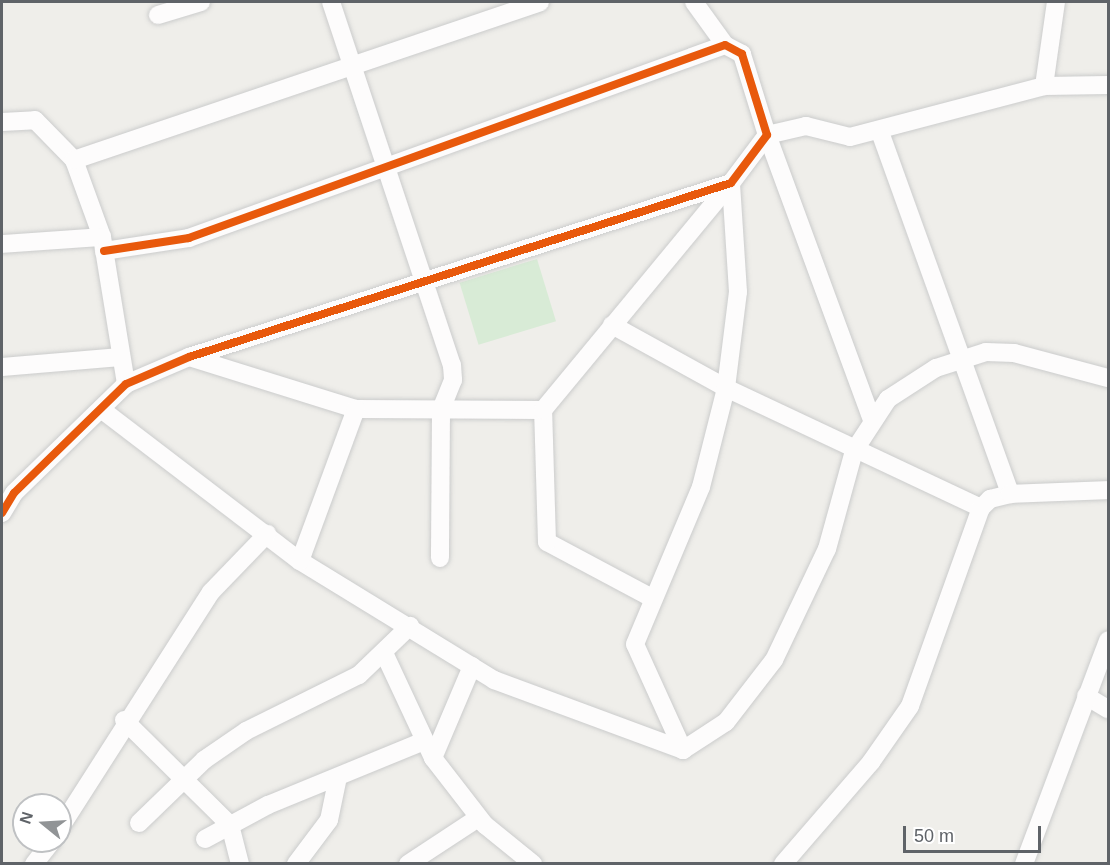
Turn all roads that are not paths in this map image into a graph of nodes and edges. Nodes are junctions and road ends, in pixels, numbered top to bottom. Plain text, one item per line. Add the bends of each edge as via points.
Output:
1 (201, 2) edge
2 (331, 2) edge
3 (540, 2) edge
4 (694, 2) edge
5 (1056, 2) edge
6 (158, 15) dead end
7 (725, 45) junction
8 (351, 67) junction
9 (1108, 85) edge
10 (1044, 86) junction
11 (2, 122) edge
12 (880, 132) junction
13 (767, 135) junction
14 (74, 160) junction
15 (386, 170) junction
16 (731, 183) junction
17 (2, 244) edge
18 (103, 244) junction
19 (425, 284) junction
20 (612, 325) junction
21 (122, 357) junction
22 (189, 357) junction
23 (958, 361) junction
24 (2, 368) edge
25 (1108, 378) edge
26 (126, 384) junction
27 (726, 388) junction
28 (101, 409) junction
29 (441, 409) junction
30 (356, 410) junction
31 (543, 411) junction
32 (872, 420) junction
33 (854, 451) junction
34 (8, 490) edge
35 (1108, 490) edge
36 (1010, 494) junction
37 (981, 508) junction
38 (2, 513) edge
39 (267, 534) junction
40 (440, 558) dead end
41 (300, 561) junction
42 (652, 598) junction
43 (410, 626) junction
44 (1108, 640) edge
45 (385, 655) junction
46 (472, 666) junction
47 (1086, 696) junction
48 (1108, 709) edge
49 (124, 720) junction
50 (424, 741) junction
51 (683, 750) junction
52 (433, 758) junction
53 (338, 777) junction
54 (185, 778) junction
55 (72, 808) edge
56 (478, 818) junction
57 (139, 822) dead end
58 (230, 825) junction
59 (205, 839) dead end
60 (240, 864) edge
61 (296, 864) edge
62 (408, 864) edge
63 (533, 864) edge
64 (783, 864) edge
65 (1024, 864) edge

1 - 6 street
2 - 8 street
3 - 8 street
4 - 7 street
5 - 10 street
7 - 13 street via 741,54
7 - 15 street
8 - 14 street
8 - 15 street
9 - 10 street
10 - 12 street
11 - 14 street via 35,120
12 - 13 street via 850,137 806,126
12 - 23 street
13 - 16 street
13 - 32 street
14 - 18 street
15 - 18 street via 189,238
15 - 19 street
16 - 19 street
16 - 20 street
16 - 27 street via 738,292
17 - 18 street
18 - 21 street
19 - 22 street
19 - 29 street via 452,365
20 - 27 street
20 - 31 street
21 - 24 street
21 - 26 street
22 - 26 street
22 - 30 street
23 - 25 street via 986,352 1014,353
23 - 32 street via 906,384
23 - 36 street
26 - 28 street
27 - 33 street
27 - 42 street via 701,487
28 - 34 street
28 - 39 street
29 - 30 street
29 - 31 street
29 - 40 street
30 - 41 street
31 - 42 street via 547,542
32 - 33 street
33 - 37 street
33 - 51 street via 827,549 774,660 726,722
34 - 38 street
35 - 36 street
36 - 37 street via 990,499
37 - 64 street via 910,706 871,762
39 - 41 street
39 - 49 street via 211,592
41 - 43 street
42 - 51 street via 635,644
43 - 45 street
43 - 46 street
44 - 47 street
45 - 50 street
45 - 54 street via 359,675 246,731
46 - 51 street via 560,708
46 - 52 street
47 - 48 street
47 - 65 street
49 - 54 street
49 - 55 street
50 - 52 street
50 - 53 street
52 - 56 street
53 - 58 street
53 - 61 street via 329,820
54 - 57 street
54 - 58 street
56 - 62 street
56 - 63 street
58 - 59 street
58 - 60 street

